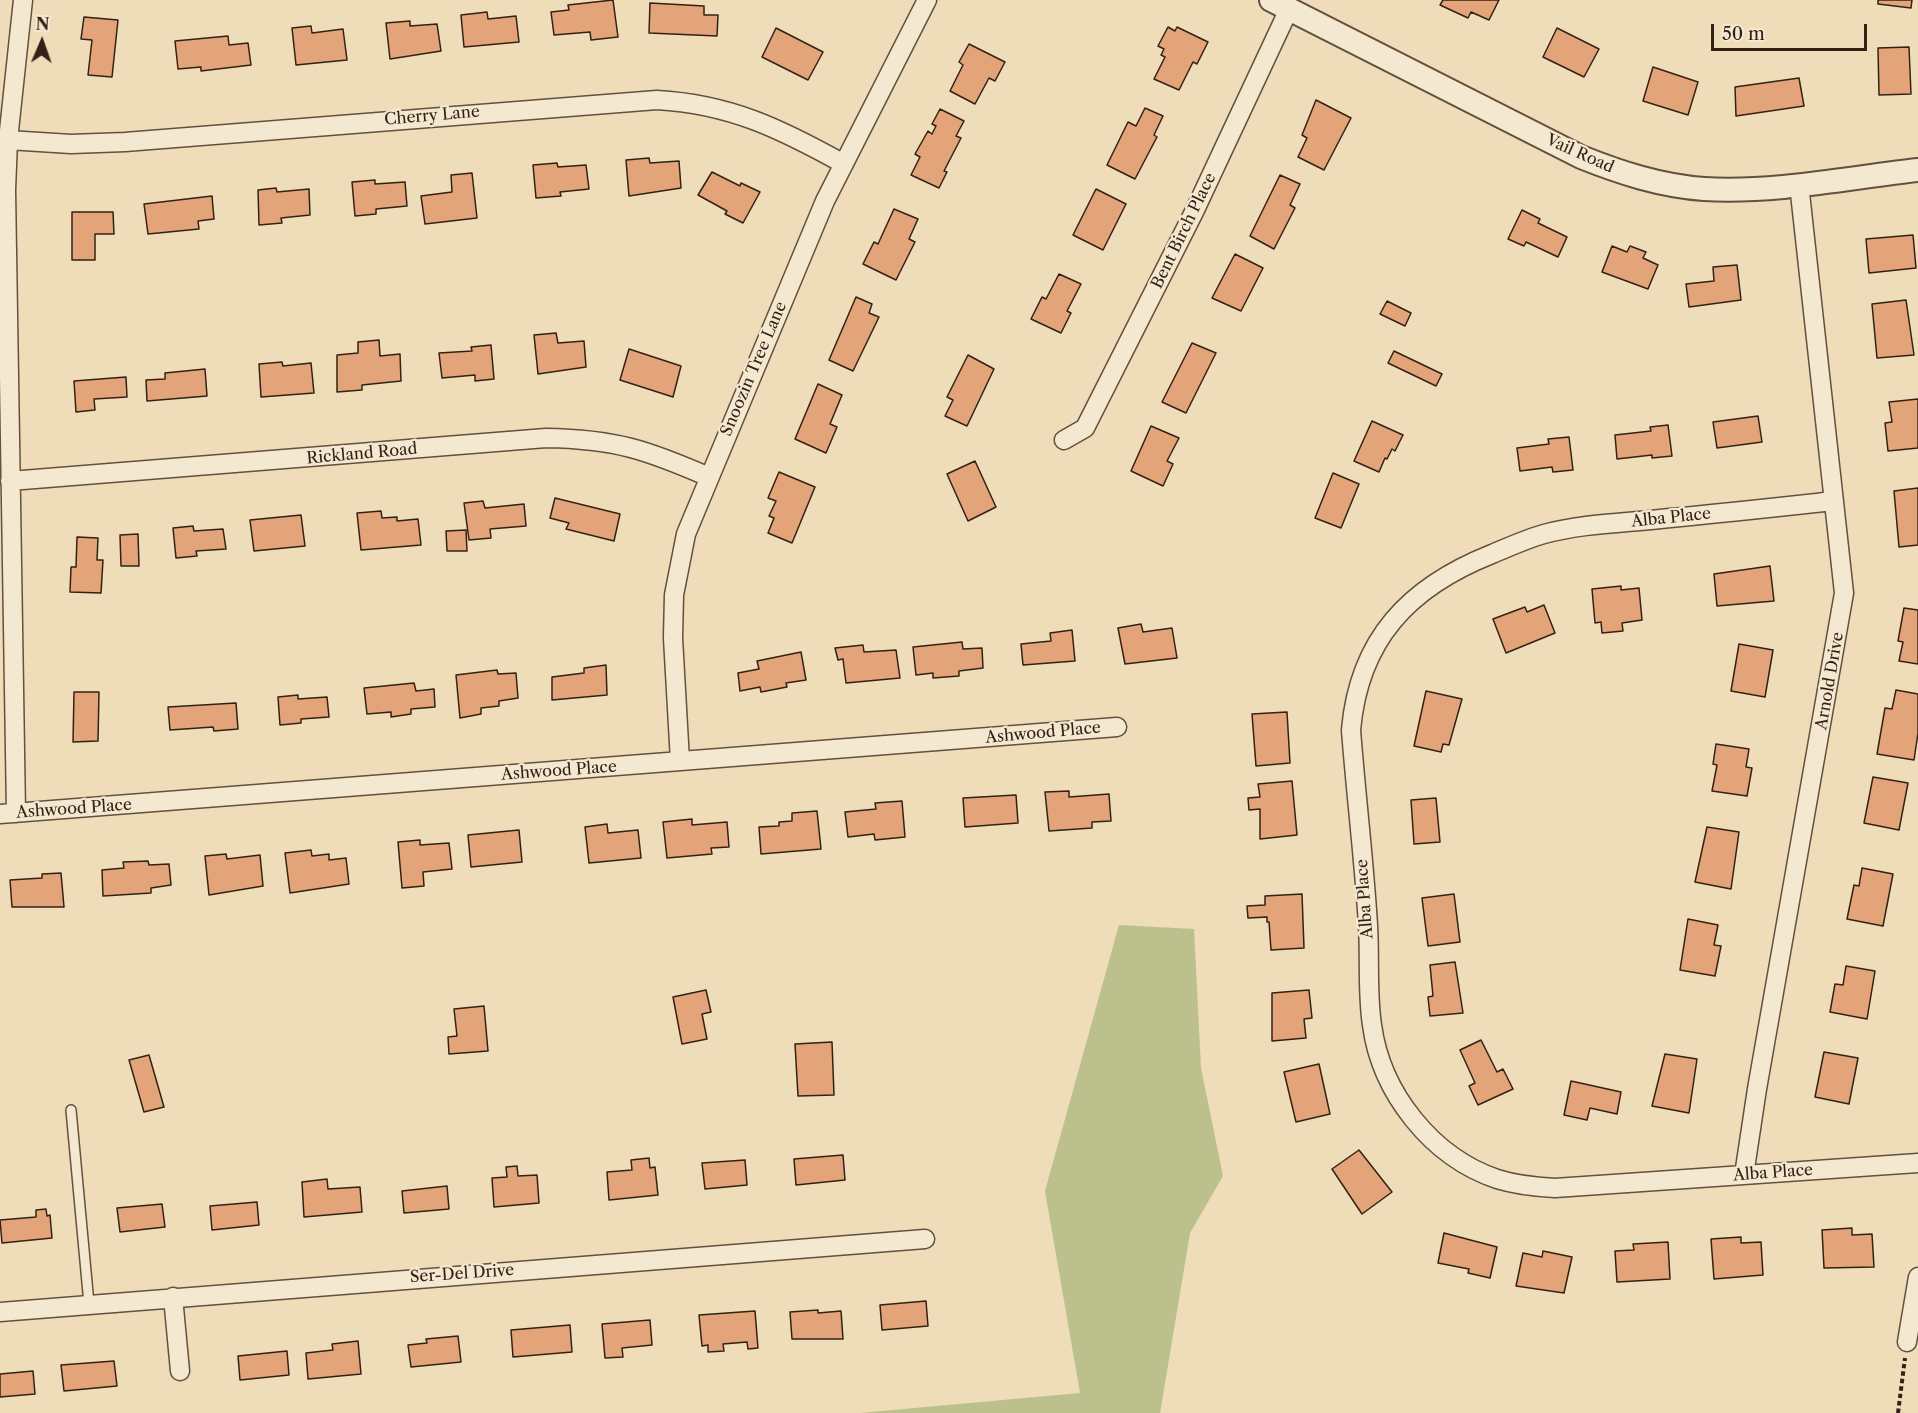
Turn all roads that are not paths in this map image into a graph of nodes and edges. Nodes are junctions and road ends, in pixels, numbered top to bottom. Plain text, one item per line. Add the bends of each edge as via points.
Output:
1 (23, 0) edge
2 (927, 0) edge
3 (1280, 4) edge
4 (8, 140) junction
5 (844, 164) junction
6 (1918, 170) edge
7 (1799, 184) junction
8 (1064, 440) dead end
9 (709, 477) junction
10 (10, 481) junction
11 (1834, 501) junction
12 (1117, 727) dead end
13 (680, 761) junction
14 (8, 814) edge
15 (71, 1110) dead end
16 (1918, 1163) edge
17 (1744, 1175) junction
18 (925, 1239) dead end
19 (1918, 1277) edge
20 (173, 1297) junction
21 (90, 1304) junction
22 (0, 1312) edge
23 (1907, 1342) road end
24 (180, 1371) dead end

1 - 4 street
2 - 5 street, Snoozin Tree Lane
3 - 7 street, Vail Road via 1581,157 1620,172 1704,189
3 - 8 street, Bent Birch Place via 1194,212 1085,428
4 - 5 street, Cherry Lane via 125,142 657,100 727,110 754,119
4 - 10 street
5 - 9 street, Snoozin Tree Lane
6 - 7 street, Vail Road
7 - 11 street, Arnold Drive
9 - 10 street, Rickland Road via 617,443 546,438
9 - 13 street, Snoozin Tree Lane via 686,534 674,595
10 - 14 street
11 - 17 street, Arnold Drive via 1844,593 1839,635
11 - 17 street, Alba Place via 1592,526 1544,534 1479,559 1446,575 1407,604 1373,649 1353,702 1351,730 1368,924 1371,1023 1386,1073 1417,1123 1460,1160 1493,1177 1527,1186 1556,1188
12 - 13 street, Ashwood Place
13 - 14 street, Ashwood Place
15 - 21 lane
16 - 17 street, Alba Place
18 - 20 street, Ser-Del Drive
19 - 23 street
20 - 21 street, Ser-Del Drive
20 - 24 street
21 - 22 street, Ser-Del Drive

